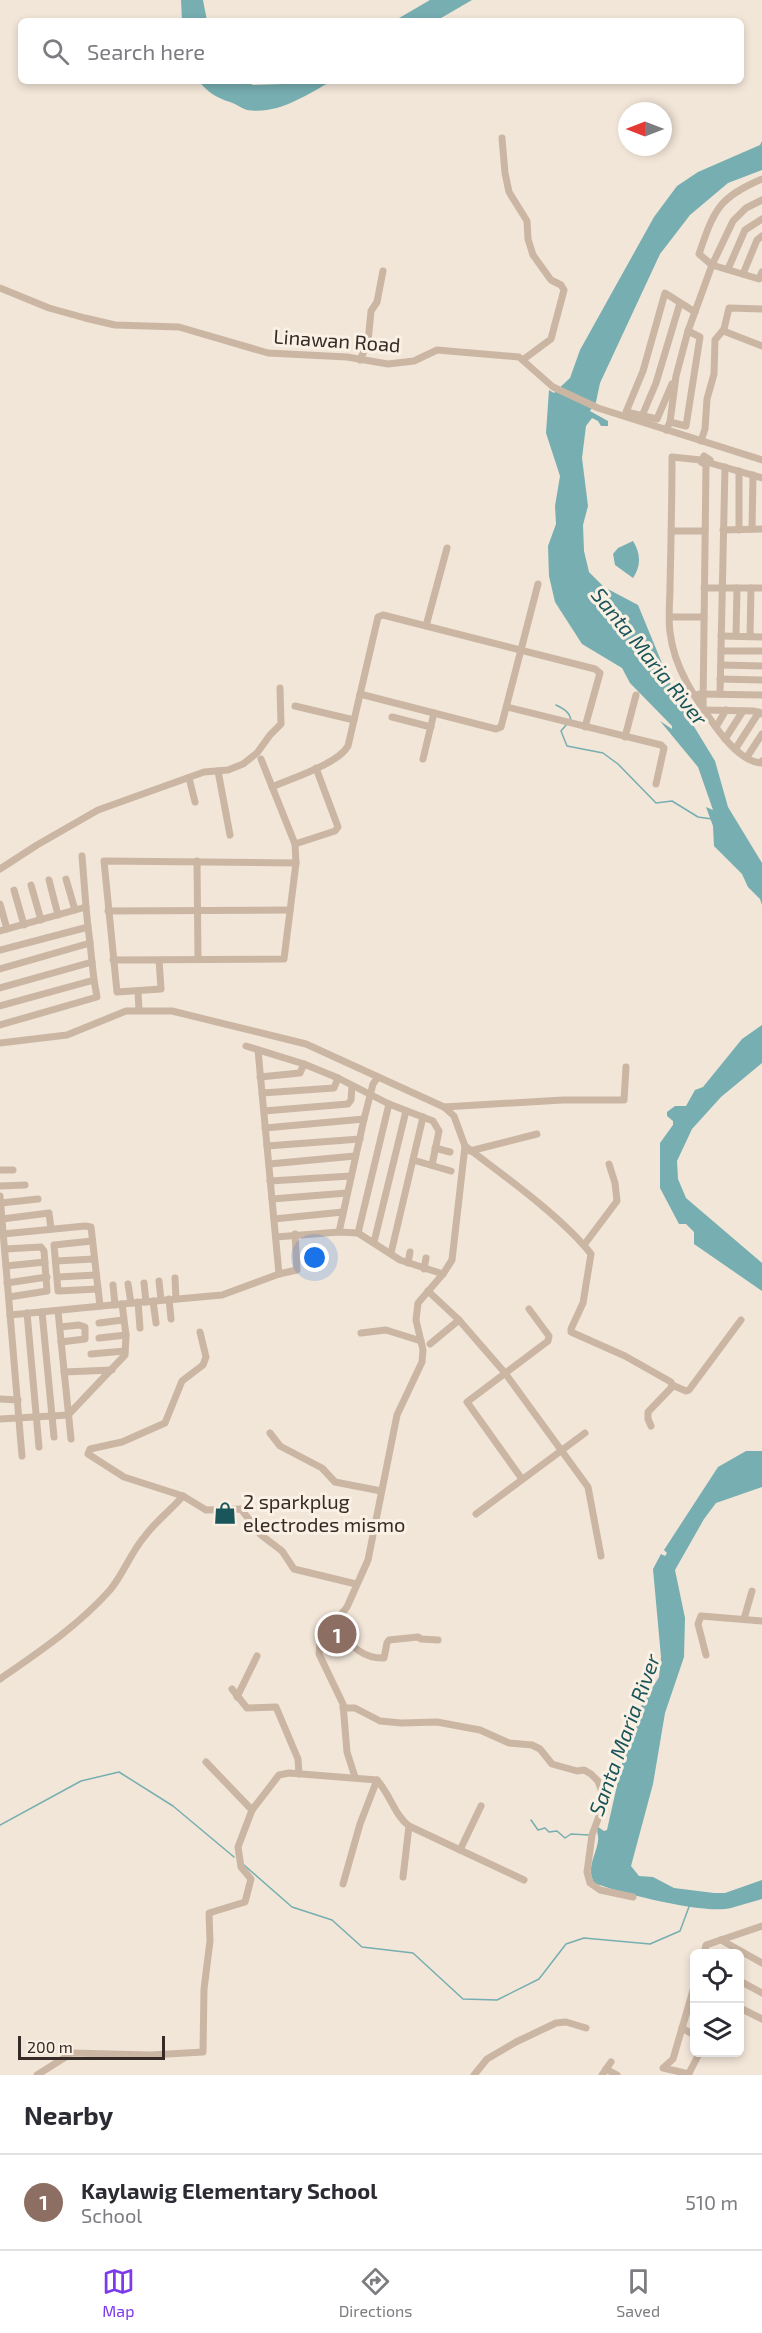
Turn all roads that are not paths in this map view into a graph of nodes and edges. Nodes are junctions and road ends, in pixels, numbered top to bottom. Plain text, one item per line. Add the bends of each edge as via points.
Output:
1 (502, 138) dead end
2 (762, 179) edge
3 (762, 200) edge
4 (762, 219) edge
5 (762, 236) edge
6 (712, 265) junction
7 (728, 269) junction
8 (383, 271) dead end
9 (762, 272) edge
10 (743, 274) junction
11 (0, 288) edge
12 (680, 303) junction
13 (762, 309) edge
14 (695, 312) junction
15 (724, 329) junction
16 (688, 331) junction
17 (762, 346) edge
18 (524, 359) junction
19 (360, 360) junction
20 (676, 376) junction
21 (642, 416) junction
22 (668, 426) junction
23 (705, 442) junction
24 (762, 460) edge
25 (706, 461) junction
26 (725, 467) junction
27 (739, 471) junction
28 (753, 475) junction
29 (762, 478) edge
30 (752, 529) junction
31 (723, 530) junction
32 (739, 530) junction
33 (762, 530) edge
34 (672, 531) junction
35 (705, 531) junction
36 (447, 548) dead end
37 (538, 585) dead end
38 (704, 588) junction
39 (722, 588) junction
40 (737, 588) junction
41 (751, 588) junction
42 (762, 588) edge
43 (670, 617) junction
44 (704, 617) junction
45 (426, 626) junction
46 (721, 636) junction
47 (736, 636) junction
48 (750, 636) junction
49 (762, 637) edge
50 (521, 650) junction
51 (721, 651) junction
52 (762, 651) edge
53 (721, 665) junction
54 (762, 666) edge
55 (720, 679) junction
56 (762, 680) edge
57 (280, 688) dead end
58 (692, 693) junction
59 (360, 694) junction
60 (703, 694) junction
61 (720, 694) junction
62 (636, 695) dead end
63 (762, 696) edge
64 (295, 706) dead end
65 (507, 707) junction
66 (704, 710) junction
67 (726, 710) junction
68 (743, 711) junction
69 (434, 713) junction
70 (761, 713) edge
71 (392, 717) dead end
72 (354, 720) junction
73 (431, 727) junction
74 (585, 727) junction
75 (716, 727) junction
76 (762, 734) edge
77 (625, 737) junction
78 (725, 739) junction
79 (736, 748) junction
80 (747, 757) junction
81 (261, 759) dead end
82 (423, 759) dead end
83 (762, 761) edge
84 (316, 768) junction
85 (218, 771) junction
86 (189, 778) junction
87 (656, 784) dead end
88 (272, 787) junction
89 (195, 802) dead end
90 (230, 835) dead end
91 (295, 844) junction
92 (82, 856) dead end
93 (198, 861) junction
94 (296, 863) junction
95 (0, 869) edge
96 (66, 879) dead end
97 (49, 880) dead end
98 (31, 885) dead end
99 (14, 890) dead end
100 (86, 907) junction
101 (1, 909) edge
102 (75, 910) junction
103 (290, 910) junction
104 (108, 911) junction
105 (198, 911) junction
106 (58, 915) junction
107 (41, 920) junction
108 (24, 925) junction
109 (88, 927) junction
110 (4, 930) edge
111 (90, 943) junction
112 (0, 950) edge
113 (198, 959) junction
114 (113, 960) junction
115 (159, 960) junction
116 (92, 962) junction
117 (0, 969) edge
118 (94, 980) junction
119 (0, 988) edge
120 (138, 992) junction
121 (0, 1006) edge
122 (139, 1010) junction
123 (0, 1024) edge
124 (0, 1043) edge
125 (246, 1046) dead end
126 (258, 1050) junction
127 (304, 1064) junction
128 (626, 1067) dead end
129 (260, 1077) junction
130 (378, 1077) junction
131 (338, 1078) junction
132 (352, 1086) junction
133 (262, 1093) junction
134 (372, 1093) junction
135 (389, 1104) junction
136 (444, 1107) junction
137 (264, 1111) junction
138 (406, 1111) junction
139 (423, 1117) junction
140 (364, 1119) junction
141 (265, 1128) junction
142 (537, 1134) dead end
143 (360, 1139) junction
144 (267, 1146) junction
145 (435, 1148) junction
146 (467, 1148) junction
147 (450, 1152) dead end
148 (355, 1156) junction
149 (413, 1160) junction
150 (269, 1164) junction
151 (609, 1164) dead end
152 (432, 1165) junction
153 (0, 1170) edge
154 (13, 1170) dead end
155 (451, 1171) dead end
156 (351, 1176) junction
157 (270, 1181) junction
158 (25, 1185) dead end
159 (0, 1186) edge
160 (347, 1193) junction
161 (0, 1196) edge
162 (38, 1199) dead end
163 (272, 1199) junction
164 (1, 1203) edge
165 (343, 1212) junction
166 (2, 1219) junction
167 (274, 1219) junction
168 (51, 1229) junction
169 (339, 1232) junction
170 (358, 1233) junction
171 (3, 1234) junction
172 (295, 1234) junction
173 (276, 1237) junction
174 (92, 1241) junction
175 (374, 1242) junction
176 (584, 1245) junction
177 (4, 1249) junction
178 (410, 1252) dead end
179 (391, 1253) junction
180 (94, 1258) junction
181 (426, 1258) dead end
182 (56, 1261) junction
183 (45, 1262) junction
184 (408, 1263) junction
185 (6, 1266) junction
186 (424, 1269) junction
187 (279, 1274) junction
188 (443, 1274) junction
189 (96, 1275) junction
190 (47, 1277) junction
191 (58, 1277) junction
192 (174, 1278) dead end
193 (159, 1281) dead end
194 (8, 1283) junction
195 (144, 1283) dead end
196 (128, 1284) dead end
197 (113, 1285) dead end
198 (98, 1289) junction
199 (428, 1291) junction
200 (9, 1297) junction
201 (154, 1301) junction
202 (118, 1304) junction
203 (99, 1306) junction
204 (529, 1309) dead end
205 (58, 1311) junction
206 (42, 1312) junction
207 (27, 1313) junction
208 (10, 1314) junction
209 (171, 1319) dead end
210 (123, 1320) junction
211 (459, 1320) junction
212 (741, 1320) dead end
213 (99, 1323) dead end
214 (156, 1323) dead end
215 (60, 1327) junction
216 (140, 1328) dead end
217 (200, 1332) dead end
218 (361, 1333) dead end
219 (126, 1335) junction
220 (99, 1338) dead end
221 (420, 1341) junction
222 (61, 1342) junction
223 (430, 1344) dead end
224 (125, 1351) junction
225 (91, 1354) dead end
226 (112, 1370) junction
227 (64, 1372) junction
228 (505, 1373) junction
229 (672, 1385) junction
230 (0, 1399) edge
231 (18, 1400) junction
232 (68, 1414) junction
233 (51, 1416) junction
234 (38, 1417) junction
235 (19, 1418) junction
236 (0, 1419) edge
237 (651, 1426) dead end
238 (270, 1433) dead end
239 (585, 1433) dead end
240 (54, 1437) dead end
241 (71, 1439) dead end
242 (39, 1447) dead end
243 (561, 1450) junction
244 (22, 1455) dead end
245 (522, 1479) junction
246 (381, 1491) junction
247 (183, 1496) junction
248 (476, 1514) dead end
249 (601, 1556) dead end
250 (356, 1584) junction
251 (752, 1591) dead end
252 (744, 1619) junction
253 (762, 1622) edge
254 (332, 1625) junction
255 (438, 1640) dead end
256 (706, 1655) dead end
257 (257, 1656) dead end
258 (0, 1679) edge
259 (232, 1689) dead end
260 (237, 1697) junction
261 (343, 1708) junction
262 (206, 1762) dead end
263 (299, 1774) junction
264 (355, 1777) junction
265 (377, 1780) junction
266 (481, 1806) dead end
267 (252, 1810) junction
268 (409, 1826) junction
269 (460, 1850) junction
270 (403, 1877) dead end
271 (524, 1880) dead end
272 (343, 1884) dead end
273 (633, 1897) dead end
274 (762, 1926) edge
275 (753, 1929) junction
276 (762, 1935) edge
277 (721, 1940) junction
278 (705, 1949) edge
279 (762, 1963) edge
280 (744, 1983) edge
281 (762, 1993) edge
282 (744, 2010) edge
283 (690, 2011) edge
284 (762, 2019) edge
285 (586, 2028) dead end
286 (682, 2028) junction
287 (690, 2033) edge
288 (697, 2057) edge
289 (688, 2074) edge
290 (37, 2075) edge
291 (474, 2075) edge

1 - 18 street via 504,173 527,221 534,255 551,280 564,290 551,339
2 - 6 street via 741,188 719,205 699,254
3 - 6 street via 733,221
4 - 7 street via 745,230
5 - 10 street
6 - 7 street
6 - 14 street
7 - 10 street
8 - 19 street via 377,302 371,311 368,342
9 - 10 street via 759,279
11 - 19 street, Linawan Road via 49,308 115,325 179,327 268,352
12 - 14 street
12 - 21 street
12 - 21 street via 665,293 643,371 626,412
13 - 15 street via 729,308
14 - 16 street
15 - 17 street
15 - 23 street via 715,340
16 - 20 street
16 - 22 street via 700,337 687,426
18 - 19 street, Linawan Road via 437,350 401,364
18 - 22 street via 553,387 598,408
20 - 21 street via 657,419
20 - 22 street
22 - 23 street
23 - 24 street
23 - 25 street
25 - 26 street
25 - 34 street via 672,458
25 - 35 street
26 - 27 street
26 - 31 street
27 - 28 street
27 - 32 street
28 - 29 street
28 - 30 street
30 - 32 street
30 - 33 street
31 - 32 street
31 - 39 street
34 - 35 street
34 - 43 street
35 - 38 street
36 - 45 street
37 - 50 street
38 - 39 street
38 - 44 street
39 - 40 street
39 - 46 street
40 - 41 street
40 - 47 street
41 - 42 street
41 - 48 street
43 - 44 street
43 - 58 street via 670,632 682,675
44 - 60 street
45 - 50 street
45 - 59 street via 383,615 378,618
46 - 47 street
46 - 51 street
47 - 48 street
48 - 49 street
50 - 65 street
50 - 74 street via 600,673
51 - 52 street
51 - 53 street
53 - 54 street
53 - 55 street
55 - 56 street
55 - 61 street
57 - 85 street via 281,724 249,760
58 - 60 street
58 - 66 street
59 - 69 street
59 - 72 street
60 - 61 street
60 - 66 street
61 - 63 street
62 - 77 street
64 - 72 street
65 - 69 street via 501,727 496,729
65 - 74 street
66 - 67 street
66 - 75 street
67 - 68 street
67 - 75 street
68 - 70 street
68 - 78 street
69 - 73 street
70 - 79 street
71 - 73 street
72 - 84 street via 344,753
73 - 82 street
74 - 77 street
75 - 78 street
76 - 80 street
77 - 87 street via 663,748
78 - 79 street
79 - 80 street
80 - 83 street via 756,763
81 - 88 street
84 - 88 street
84 - 91 street via 338,827
85 - 86 street
85 - 90 street
86 - 89 street
86 - 95 street via 98,810
88 - 91 street
91 - 94 street
92 - 100 street
93 - 94 street
93 - 104 street via 104,861
93 - 105 street
94 - 103 street
96 - 102 street
97 - 106 street
98 - 107 street
99 - 108 street
100 - 102 street
100 - 109 street
101 - 110 street
102 - 106 street
103 - 105 street
103 - 113 street via 284,958
104 - 105 street
104 - 114 street
105 - 113 street
106 - 107 street
107 - 108 street
108 - 110 street
109 - 111 street
109 - 112 street
111 - 116 street
111 - 117 street
113 - 115 street
114 - 115 street
114 - 120 street via 117,992
115 - 120 street via 161,989
116 - 118 street
116 - 119 street
118 - 121 street
118 - 123 street via 97,997
120 - 122 street
122 - 124 street via 126,1011 68,1035
122 - 130 street via 172,1011 306,1044
125 - 126 street
126 - 127 street
126 - 129 street
127 - 129 street via 300,1073
127 - 131 street
128 - 136 street via 624,1100
129 - 133 street
130 - 134 street
130 - 136 street
131 - 132 street
131 - 133 street via 334,1088
132 - 134 street
132 - 137 street via 347,1104
133 - 137 street
134 - 135 street
134 - 140 street
135 - 138 street
135 - 170 street
136 - 146 street via 454,1116
137 - 141 street
138 - 139 street
138 - 175 street
139 - 145 street via 438,1127
139 - 149 street
140 - 141 street
140 - 143 street
141 - 144 street
142 - 146 street
143 - 144 street
143 - 148 street
144 - 150 street
145 - 147 street
145 - 152 street
146 - 176 street
146 - 188 street via 452,1260
148 - 150 street
148 - 156 street
149 - 152 street
149 - 179 street
150 - 157 street
151 - 176 street via 617,1201
152 - 155 street
153 - 154 street
156 - 157 street
156 - 160 street
157 - 163 street
158 - 159 street
160 - 163 street
160 - 165 street
161 - 164 street
162 - 164 street
163 - 167 street
164 - 166 street
165 - 167 street
165 - 169 street
166 - 168 street via 49,1213
166 - 171 street
167 - 173 street
168 - 171 street
168 - 174 street via 88,1226
169 - 170 street
169 - 172 street
170 - 175 street
171 - 177 street
172 - 173 street
172 - 187 street via 297,1270
173 - 187 street
174 - 180 street
174 - 182 street via 54,1245
175 - 179 street
176 - 229 street via 592,1256 583,1303 571,1332 625,1356
177 - 183 street via 41,1247
177 - 185 street
178 - 184 street
179 - 184 street
180 - 182 street
180 - 189 street
181 - 186 street
182 - 191 street
183 - 185 street
183 - 190 street
184 - 186 street
185 - 194 street
186 - 188 street
187 - 201 street via 222,1294
188 - 199 street
189 - 191 street
189 - 198 street
190 - 194 street
190 - 200 street via 47,1292
191 - 198 street via 59,1292
192 - 201 street
193 - 201 street
194 - 200 street
195 - 201 street
196 - 201 street
197 - 202 street
198 - 203 street
199 - 211 street
199 - 221 street via 418,1303
200 - 208 street
201 - 202 street
201 - 209 street
201 - 214 street
201 - 216 street
202 - 203 street
202 - 210 street
203 - 205 street
204 - 228 street via 549,1339
205 - 206 street
205 - 215 street
206 - 207 street
206 - 233 street
207 - 208 street
207 - 234 street
208 - 231 street
210 - 213 street
210 - 219 street
211 - 223 street
211 - 228 street
212 - 229 street via 690,1390
215 - 222 street
215 - 222 street via 83,1326 86,1333 85,1339
217 - 247 street via 204,1365 182,1381 165,1423 122,1442 90,1449 88,1454 124,1477
218 - 221 street via 386,1330
219 - 220 street
219 - 224 street
221 - 246 street via 422,1362 397,1415
222 - 227 street
224 - 225 street
224 - 226 street
226 - 227 street
226 - 232 street
227 - 232 street
228 - 243 street
228 - 245 street via 468,1400 467,1405
229 - 237 street via 648,1412
230 - 231 street
231 - 235 street
232 - 233 street
232 - 241 street
233 - 234 street
233 - 240 street
234 - 235 street
234 - 242 street
235 - 236 street
235 - 244 street
238 - 246 street via 280,1446 322,1468 335,1482
239 - 243 street
243 - 245 street
243 - 249 street via 588,1487
245 - 248 street
246 - 250 street via 368,1560
247 - 250 street via 206,1510 241,1509 294,1569
247 - 258 street via 144,1536 111,1588 90,1610 48,1646
250 - 254 street
251 - 252 street
252 - 253 street
252 - 256 street via 701,1616 698,1624
254 - 255 street via 373,1659 384,1658 389,1640 418,1636
254 - 261 street via 320,1641 319,1654
257 - 260 street
259 - 260 street
260 - 263 street via 247,1708 276,1707 298,1760
261 - 264 street via 347,1752
261 - 273 street via 355,1708 380,1721 437,1722 480,1730 509,1743 532,1745 552,1764 591,1774 602,1792 587,1872 590,1883 600,1890
262 - 267 street
263 - 264 street
263 - 267 street via 279,1775
264 - 265 street
265 - 268 street
265 - 272 street
266 - 269 street
267 - 290 street via 238,1847 241,1867 251,1879 245,1902 209,1913 203,2052 72,2054
268 - 269 street
268 - 270 street
269 - 271 street
274 - 275 street
275 - 276 street
275 - 277 street
277 - 278 street
277 - 279 street
280 - 281 street
282 - 284 street
283 - 286 street
285 - 291 street via 556,2023 487,2059
286 - 287 street
286 - 289 street via 673,2059 663,2068
288 - 289 street

